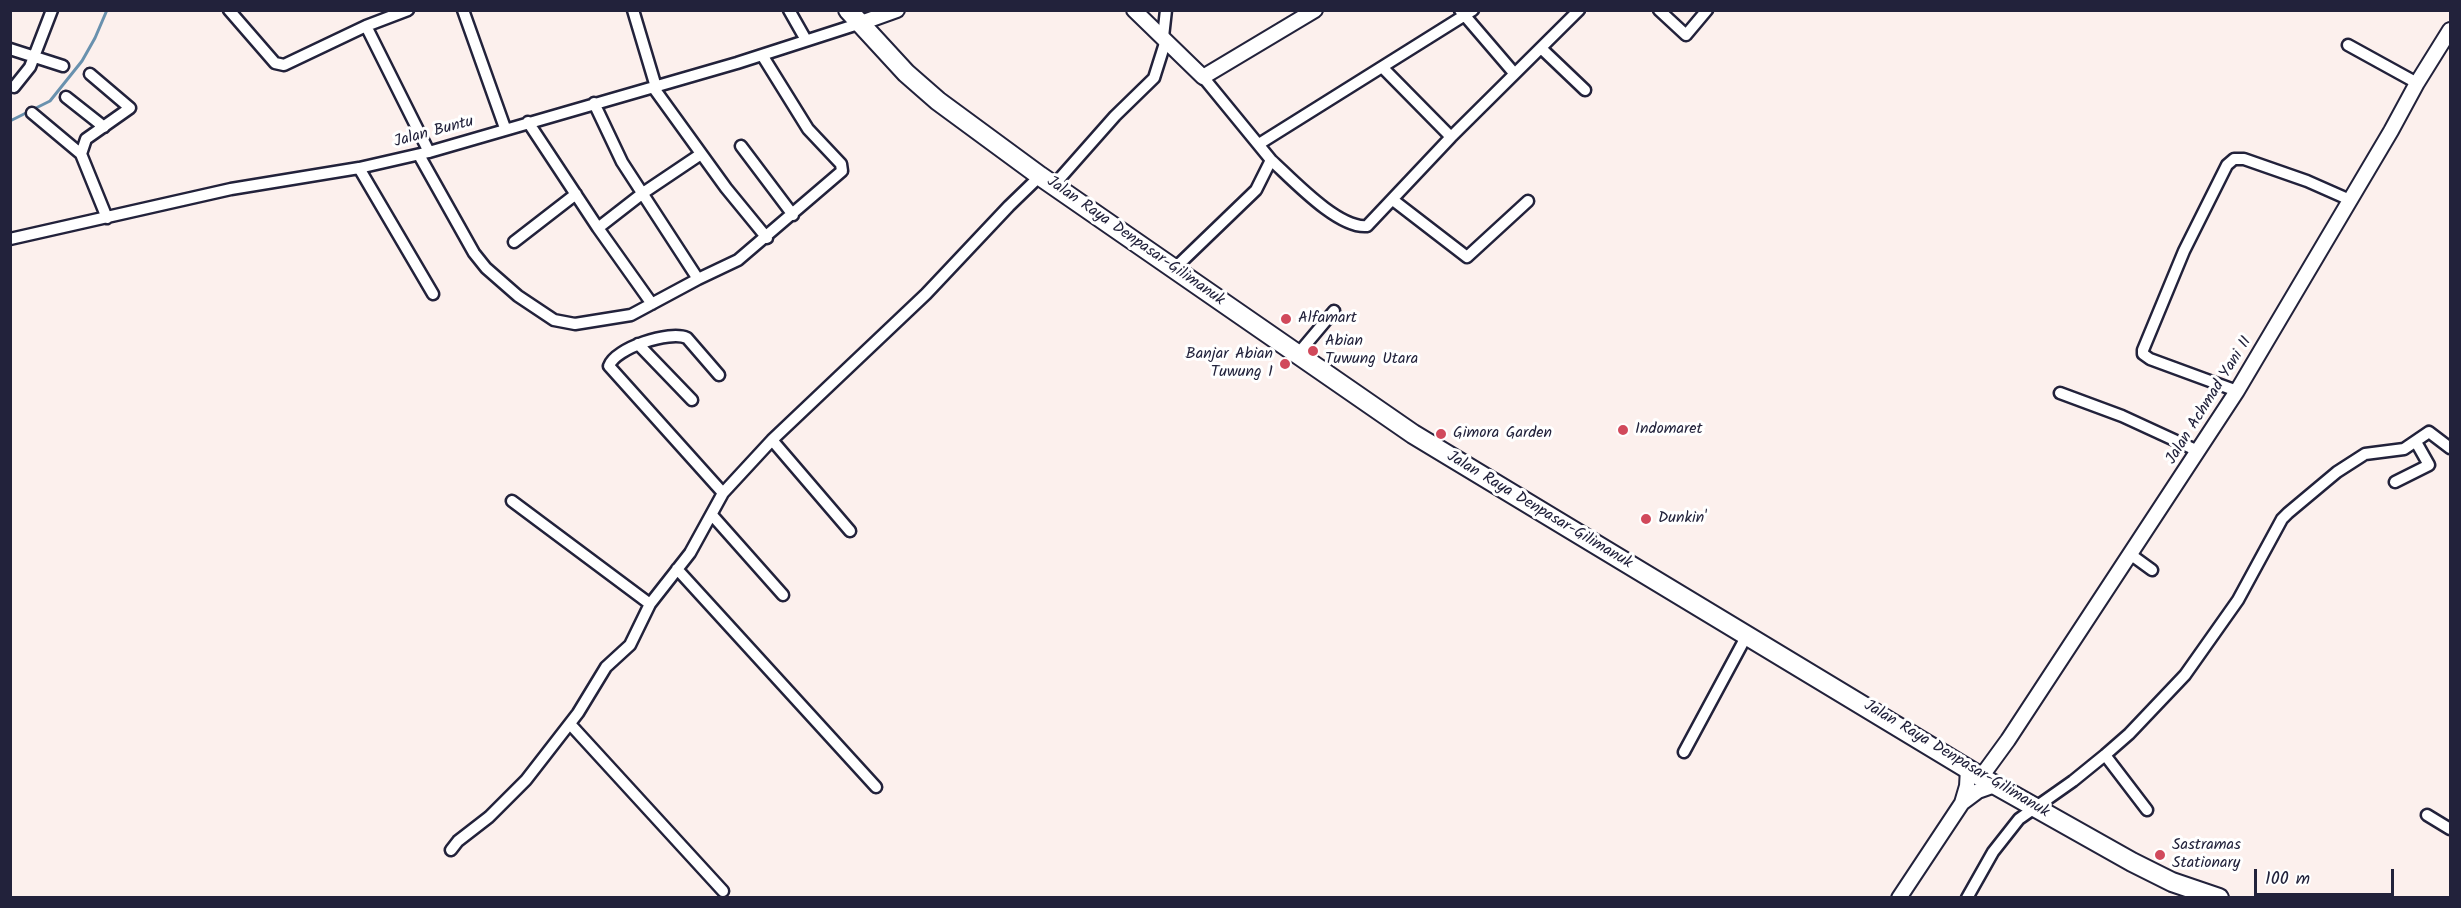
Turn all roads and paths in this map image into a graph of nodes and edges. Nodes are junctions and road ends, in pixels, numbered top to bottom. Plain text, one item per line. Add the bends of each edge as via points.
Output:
1 (52, 10) edge
2 (229, 10) edge
3 (408, 10) edge
4 (463, 10) edge
5 (633, 10) edge
6 (789, 10) edge
7 (1134, 10) edge
8 (1166, 10) edge
9 (1315, 10) edge
10 (1579, 10) edge
11 (1659, 10) edge
12 (1707, 10) edge
13 (895, 11) edge
14 (1466, 13) edge
15 (853, 17) edge
16 (366, 26) junction
17 (2451, 30) edge
18 (806, 40) junction
19 (1168, 42) junction
20 (2348, 45) dead end
21 (10, 49) edge
22 (1542, 49) junction
23 (762, 55) junction
24 (35, 57) junction
25 (63, 66) dead end
26 (1382, 67) junction
27 (1515, 73) junction
28 (90, 74) dead end
29 (1203, 77) junction
30 (2417, 83) junction
31 (14, 87) dead end
32 (655, 87) junction
33 (1585, 90) dead end
34 (66, 97) dead end
35 (594, 103) junction
36 (32, 113) dead end
37 (528, 122) junction
38 (104, 127) junction
39 (505, 128) junction
40 (1451, 137) junction
41 (1259, 144) junction
42 (741, 146) dead end
43 (81, 154) junction
44 (424, 154) junction
45 (701, 154) junction
46 (1271, 160) junction
47 (359, 168) junction
48 (1047, 180) junction
49 (643, 193) junction
50 (576, 194) junction
51 (1393, 200) junction
52 (2350, 200) junction
53 (1528, 201) dead end
54 (793, 215) junction
55 (107, 218) junction
56 (598, 228) junction
57 (766, 238) junction
58 (10, 239) edge
59 (514, 242) dead end
60 (1174, 269) junction
61 (698, 279) junction
62 (433, 294) dead end
63 (652, 304) junction
64 (1334, 311) dead end
65 (638, 344) junction
66 (1298, 356) junction
67 (719, 375) dead end
68 (2237, 392) junction
69 (2060, 393) dead end
70 (692, 400) dead end
71 (772, 440) junction
72 (2416, 442) junction
73 (2451, 448) edge
74 (2198, 451) junction
75 (2395, 482) dead end
76 (723, 493) junction
77 (512, 501) dead end
78 (712, 515) junction
79 (849, 531) dead end
80 (2130, 554) junction
81 (677, 569) junction
82 (2152, 570) dead end
83 (783, 596) dead end
84 (650, 604) junction
85 (1747, 635) junction
86 (570, 724) junction
87 (1684, 752) dead end
88 (2105, 755) junction
89 (1981, 777) junction
90 (876, 787) dead end
91 (1962, 803) junction
92 (2035, 806) junction
93 (2147, 810) dead end
94 (2427, 815) dead end
95 (2451, 829) edge
96 (451, 850) dead end
97 (723, 891) dead end
98 (1971, 896) edge
99 (1899, 897) edge
100 (2219, 897) edge

1 - 24 street
2 - 16 street via 275,63 284,65
3 - 16 street
4 - 39 street
5 - 32 street
6 - 18 street
7 - 19 street
8 - 19 street
9 - 29 street
10 - 22 street
11 - 12 street via 1686,35
13 - 15 street
14 - 26 street
14 - 27 street
15 - 18 street, Jalan Buntu
15 - 48 highway, Jalan Raya Denpasar-Gilimanuk via 920,87
16 - 44 street
17 - 30 street, Jalan Achmad Yani II
18 - 23 street, Jalan Buntu
19 - 29 street
19 - 48 street via 1154,78
20 - 30 street
21 - 24 street
22 - 27 street
22 - 33 street
23 - 32 street, Jalan Buntu
23 - 54 street via 808,129 843,167
24 - 25 street
24 - 31 street
26 - 40 street
26 - 41 street
27 - 40 street
28 - 38 street via 130,108
29 - 41 street
30 - 52 street, Jalan Achmad Yani II
32 - 35 street, Jalan Buntu
32 - 45 street
34 - 38 street
35 - 37 street, Jalan Buntu
35 - 49 street via 621,162
36 - 43 street
37 - 39 street, Jalan Buntu
37 - 50 street
38 - 43 street via 86,139
39 - 44 street, Jalan Buntu
40 - 51 street
41 - 46 street
42 - 54 street
43 - 55 street
44 - 47 street, Jalan Buntu
44 - 63 street via 474,253 501,282 540,312 554,320 575,324 631,315
45 - 49 street
45 - 57 street
46 - 51 street via 1321,204 1351,224 1367,226
46 - 60 street via 1256,190
47 - 55 street, Jalan Buntu via 231,189
47 - 62 street
48 - 60 highway, Jalan Raya Denpasar-Gilimanuk
48 - 71 street via 1009,206 926,294
49 - 56 street
49 - 61 street
50 - 56 street
50 - 59 street
51 - 53 street via 1467,257
52 - 68 street, Jalan Achmad Yani II
52 - 68 street via 2244,159 2234,159 2227,165 2184,251 2143,354
54 - 57 street
55 - 58 street, Jalan Buntu
56 - 63 street
57 - 61 street via 738,260
60 - 66 highway, Jalan Raya Denpasar-Gilimanuk
61 - 63 street
64 - 66 street
65 - 67 street via 683,336
65 - 70 street
65 - 76 street via 612,360 610,369
66 - 85 highway, Jalan Raya Denpasar-Gilimanuk via 1422,440
68 - 74 street, Jalan Achmad Yani II
69 - 74 street
71 - 76 street
71 - 79 street
72 - 73 street via 2429,432
72 - 75 street via 2429,465
72 - 88 street via 2398,450 2365,454 2288,513 2238,600 2185,675
74 - 80 street, Jalan Achmad Yani II
76 - 78 street
77 - 84 street
78 - 81 street
78 - 83 street
80 - 82 street
80 - 89 street, Jalan Achmad Yani II
81 - 84 street
81 - 90 street
84 - 86 street via 630,645 606,667
85 - 87 street
85 - 89 highway, Jalan Raya Denpasar-Gilimanuk
86 - 96 street via 526,780
86 - 97 street
88 - 92 street
88 - 93 street
89 - 91 street via 1978,791
89 - 91 street via 1966,786
89 - 92 highway, Jalan Raya Denpasar-Gilimanuk
91 - 99 street
92 - 98 street via 2002,839
92 - 100 highway, Jalan Raya Denpasar-Gilimanuk via 2172,882
94 - 95 street

